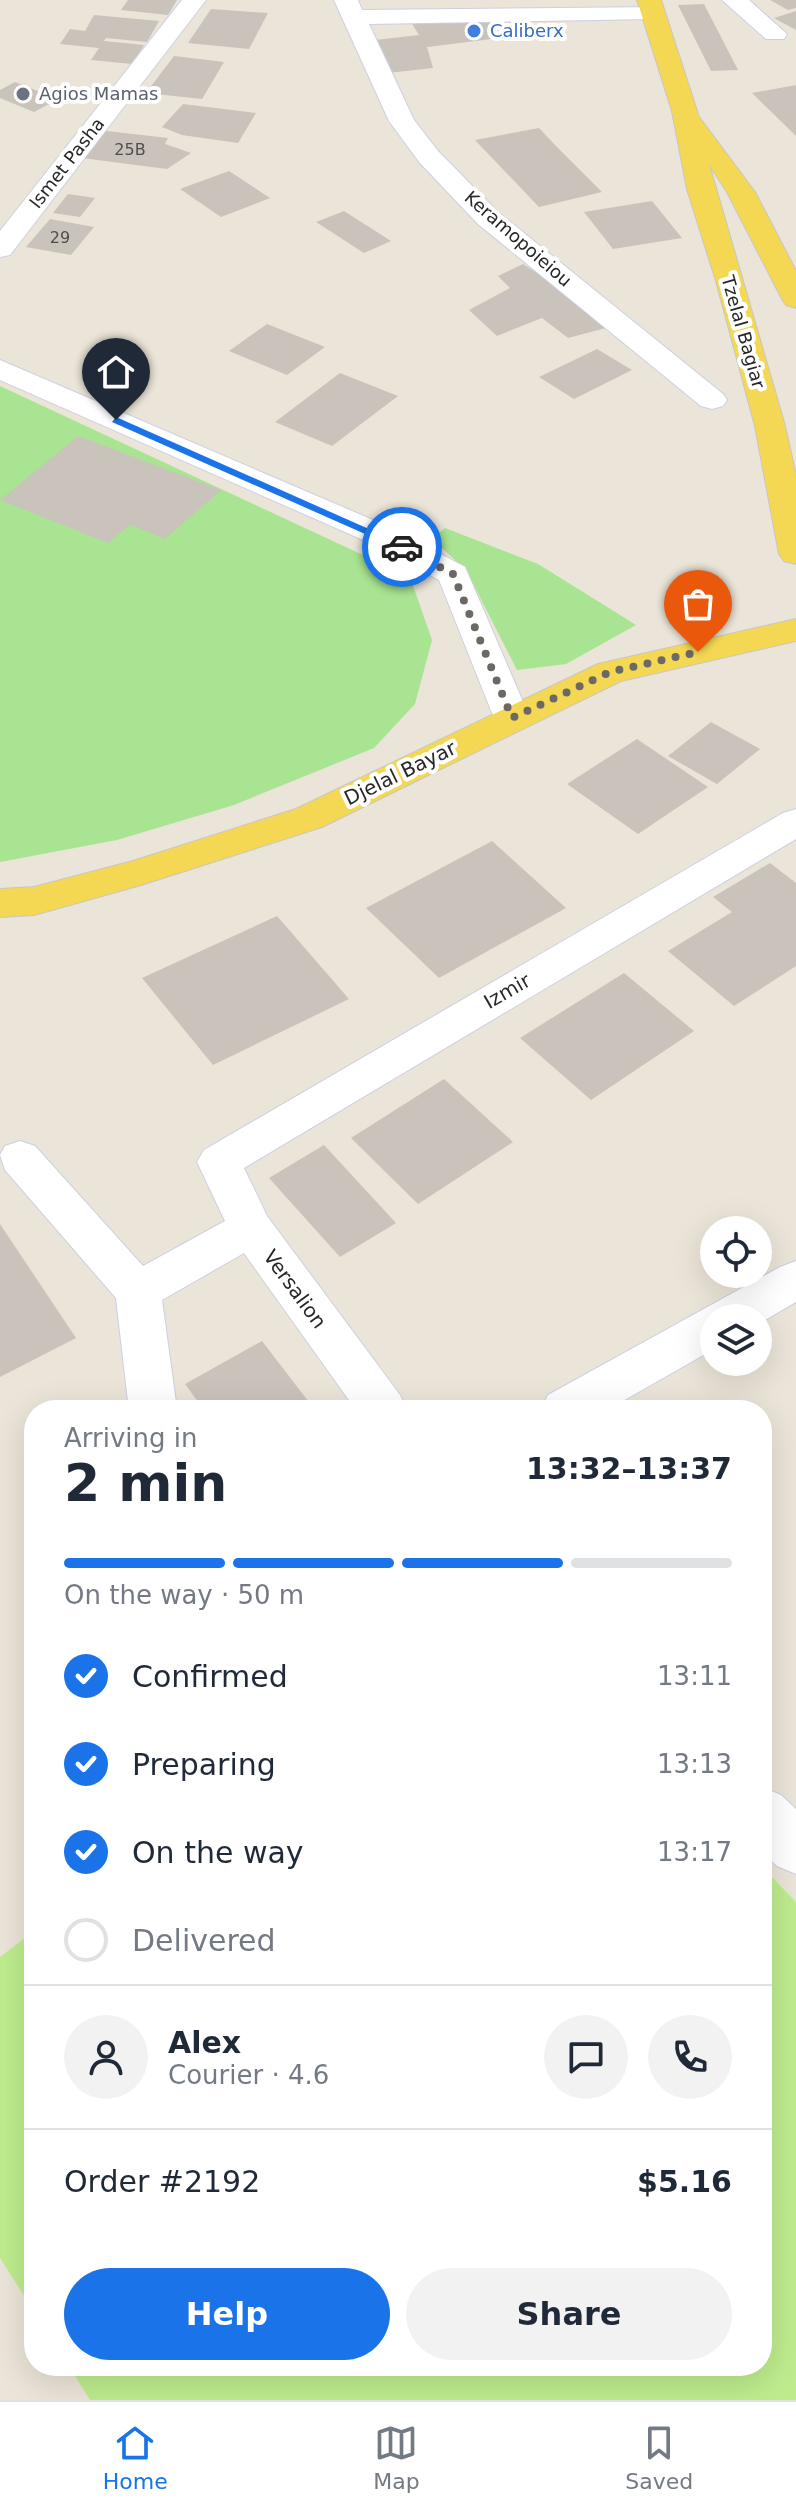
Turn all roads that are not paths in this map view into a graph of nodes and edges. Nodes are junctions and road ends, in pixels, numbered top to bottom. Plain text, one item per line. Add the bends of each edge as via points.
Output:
1 (194, 0) edge
2 (734, 0) edge
3 (651, 6) edge
4 (351, 9) edge
5 (775, 34) dead end
6 (685, 111) junction
7 (0, 249) edge
8 (796, 299) edge
9 (0, 369) edge
10 (712, 400) dead end
11 (796, 554) edge
12 (796, 630) edge
13 (512, 718) junction
14 (796, 822) edge
15 (0, 903) edge
16 (20, 1158) dead end
17 (219, 1162) joint
18 (251, 1228) junction
19 (796, 1280) edge
20 (138, 1291) junction
21 (753, 1304) edge
22 (700, 1334) edge
23 (152, 1400) edge
24 (376, 1400) edge
25 (583, 1400) edge
26 (772, 1824) edge
27 (796, 1847) edge

1 - 7 street, Ismet Pasha
2 - 5 street
3 - 4 street
3 - 6 main road, Tzelal Bagiar
4 - 10 street, Keramopoieiou via 402,121 429,157 488,218
6 - 8 main road, Tzelal Bagiar via 741,192
6 - 11 main road, Tzelal Bagiar via 700,189 770,426
9 - 13 street via 382,536 453,574
12 - 13 main road, Djelal Bayar via 610,672
13 - 15 main road, Djelal Bayar via 309,818 141,872 34,901
14 - 17 street, Izmir
16 - 20 street
17 - 18 street, Versalion
18 - 20 street
18 - 24 street, Versalion
19 - 21 street
20 - 23 street
22 - 25 street
26 - 27 street

